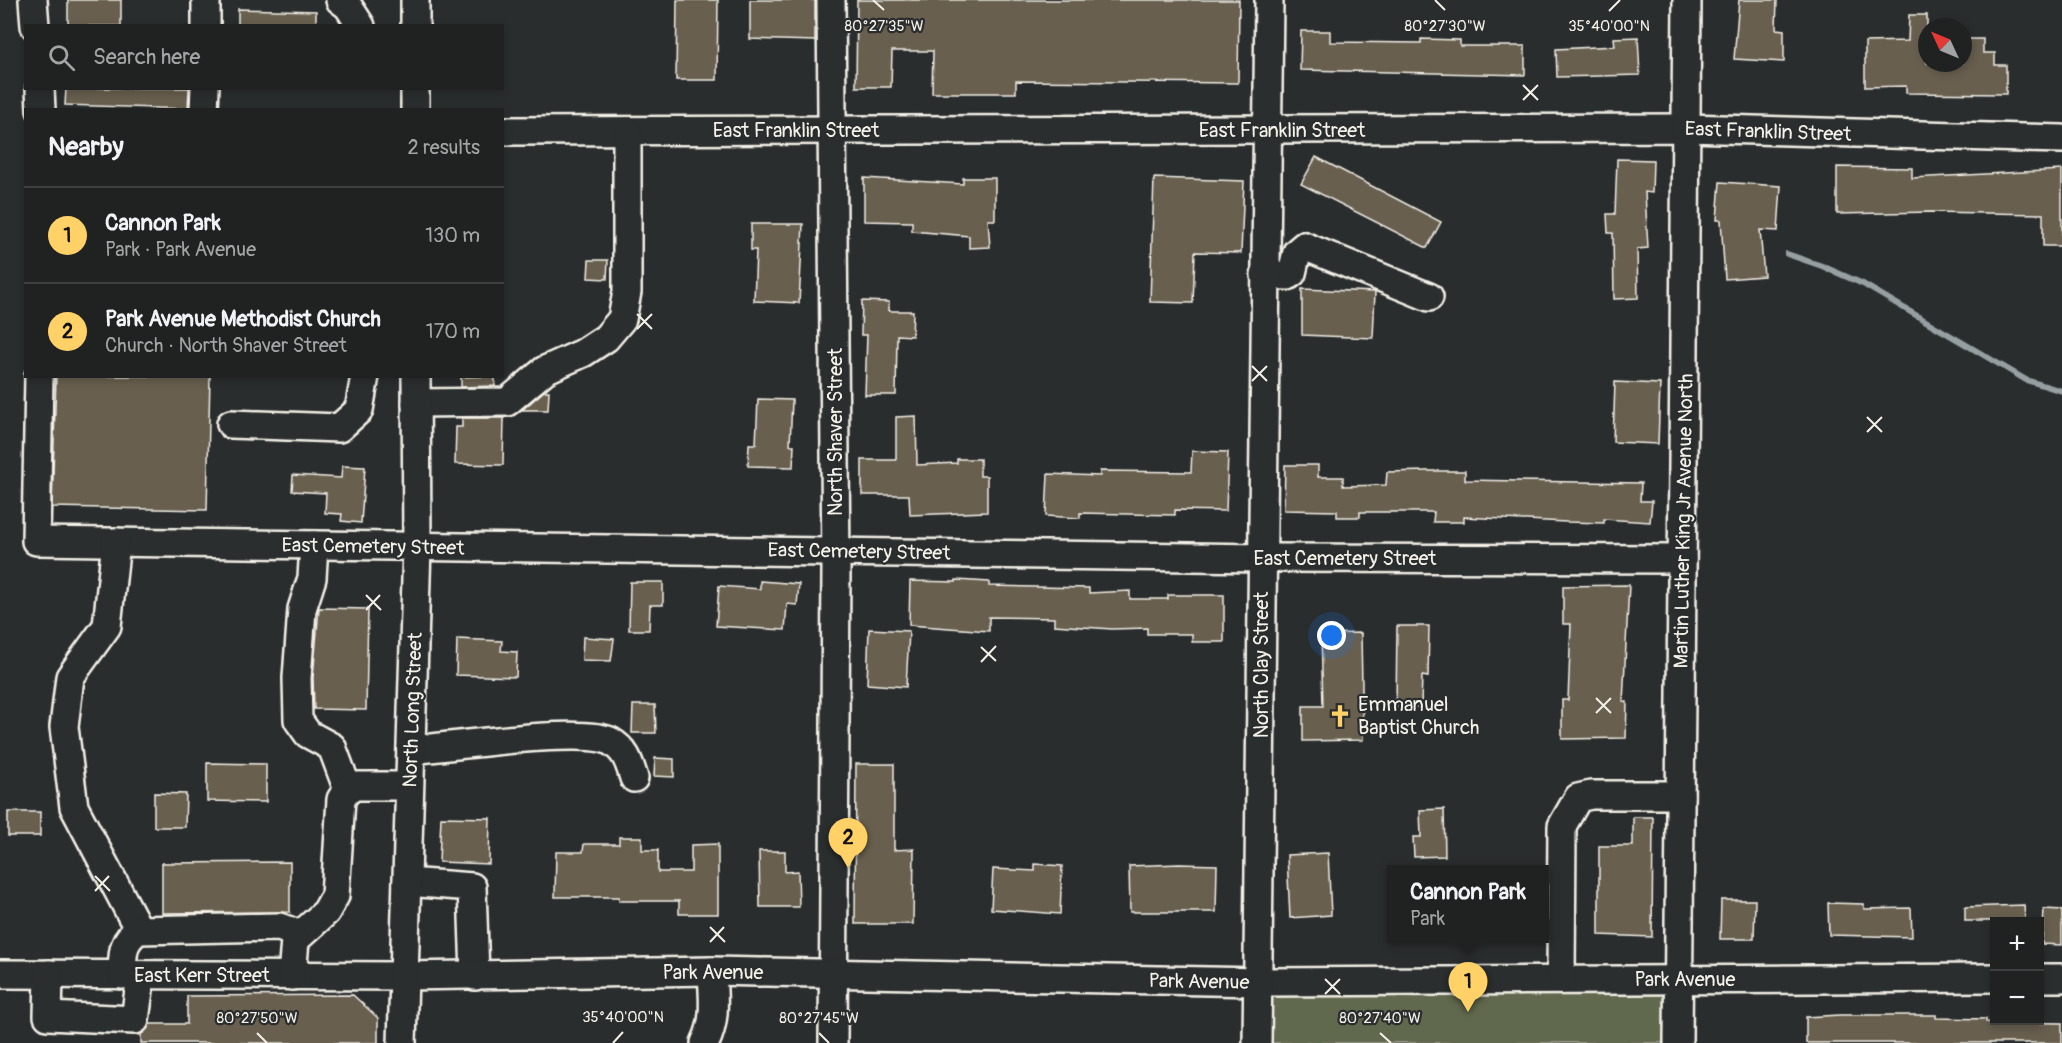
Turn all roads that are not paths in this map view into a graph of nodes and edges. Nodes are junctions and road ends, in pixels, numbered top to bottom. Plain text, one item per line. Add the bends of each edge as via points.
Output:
1 (33, 0) edge
2 (206, 0) edge
3 (340, 0) edge
4 (415, 0) edge
5 (831, 0) edge
6 (1269, 0) edge
7 (1687, 0) edge
8 (35, 24) edge
9 (206, 24) edge
10 (360, 24) edge
11 (415, 24) edge
12 (40, 90) edge
13 (205, 90) edge
14 (415, 90) edge
15 (41, 108) edge
16 (204, 108) edge
17 (415, 108) edge
18 (1688, 128) junction
19 (833, 130) junction
20 (504, 131) edge
21 (627, 131) junction
22 (1268, 131) junction
23 (2062, 139) edge
24 (1265, 275) junction
25 (1429, 297) dead end
26 (39, 378) edge
27 (365, 378) edge
28 (416, 378) edge
29 (416, 403) junction
30 (231, 424) dead end
31 (116, 542) junction
32 (314, 545) junction
33 (417, 546) junction
34 (836, 551) junction
35 (1262, 558) junction
36 (1682, 559) junction
37 (411, 750) junction
38 (634, 778) dead end
39 (409, 786) junction
40 (348, 790) junction
41 (1680, 795) junction
42 (406, 882) junction
43 (139, 930) junction
44 (295, 940) junction
45 (712, 971) junction
46 (0, 974) edge
47 (48, 974) junction
48 (835, 974) junction
49 (131, 975) junction
50 (292, 976) junction
51 (404, 976) junction
52 (475, 976) junction
53 (1990, 978) edge
54 (2044, 978) edge
55 (2062, 978) edge
56 (1678, 979) junction
57 (1561, 980) junction
58 (1259, 982) junction
59 (402, 1043) edge
60 (705, 1043) edge
61 (833, 1043) edge
62 (1257, 1043) edge
63 (1678, 1043) edge

1 - 8 street
2 - 9 street
3 - 10 street
4 - 11 street
5 - 19 street, North Shaver Street
6 - 22 street, North Clay Street
7 - 18 street, Martin Luther King Jr Avenue North
12 - 15 street
13 - 16 street
14 - 17 street
18 - 22 street, East Franklin Street
18 - 23 street, East Franklin Street
18 - 36 street, Martin Luther King Jr Avenue North
19 - 21 street, East Franklin Street
19 - 22 street, East Franklin Street
19 - 34 street, North Shaver Street
20 - 21 street, East Franklin Street
21 - 29 street via 627,292 622,319 606,338 545,370 507,402
22 - 24 street, North Clay Street
24 - 25 street via 1288,276 1297,252 1304,246
24 - 35 street, North Clay Street
26 - 31 street, East Cemetery Street via 36,541
27 - 30 street via 359,410 339,428
28 - 29 street, North Long Street
29 - 33 street, North Long Street
31 - 32 street, East Cemetery Street
31 - 43 street via 107,626 70,677 64,727 74,807
32 - 33 street, East Cemetery Street
32 - 40 street via 312,578 302,609 298,720 308,734 332,747
33 - 34 street, East Cemetery Street
33 - 37 street, North Long Street
34 - 35 street, East Cemetery Street
34 - 48 street, North Shaver Street
35 - 36 street, East Cemetery Street
35 - 58 street, North Clay Street
36 - 41 street, Martin Luther King Jr Avenue North
37 - 38 street via 578,736 609,741 628,755
37 - 39 street, North Long Street
39 - 40 street via 355,786
39 - 42 street, North Long Street
40 - 44 street via 341,799 335,896 326,912
41 - 56 street, Martin Luther King Jr Avenue North
41 - 57 street via 1578,798 1562,826
42 - 51 street, North Long Street
42 - 52 street via 472,887
43 - 44 street via 279,927 290,931
43 - 49 street via 127,937 123,948
44 - 50 street
45 - 48 street, Park Avenue
45 - 52 street, Park Avenue
45 - 60 street via 714,1014
46 - 47 street, East Kerr Street
47 - 49 street, East Kerr Street
47 - 49 street via 48,1016 135,1020
48 - 58 street, Park Avenue
48 - 61 street, North Shaver Street
49 - 50 street, East Kerr Street
50 - 51 street, East Kerr Street
51 - 52 street, Park Avenue
51 - 59 street, North Long Street
53 - 56 street, Park Avenue
54 - 55 street
56 - 57 street, Park Avenue
56 - 63 street, Martin Luther King Jr Avenue North
57 - 58 street, Park Avenue
58 - 62 street, North Clay Street

